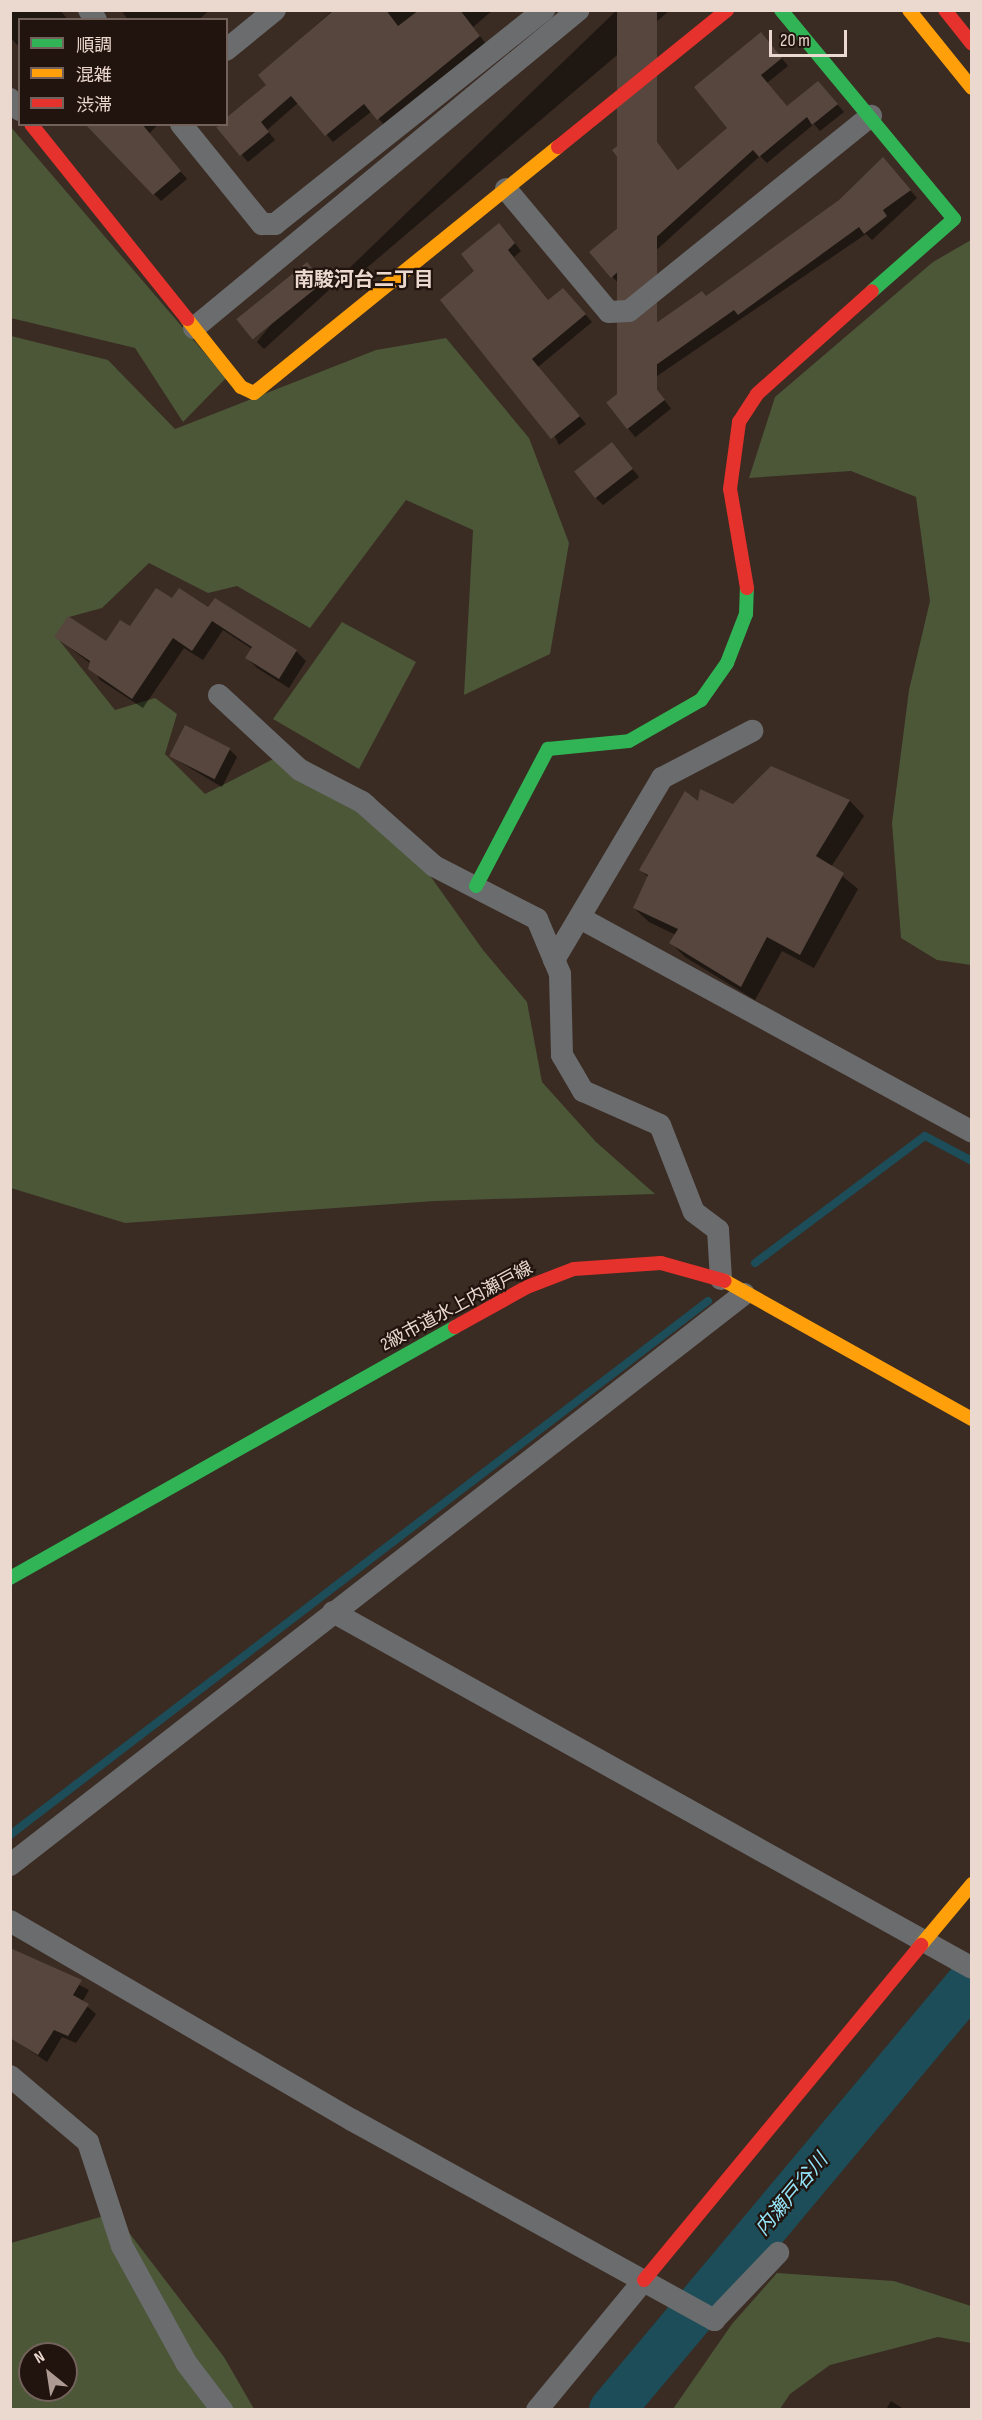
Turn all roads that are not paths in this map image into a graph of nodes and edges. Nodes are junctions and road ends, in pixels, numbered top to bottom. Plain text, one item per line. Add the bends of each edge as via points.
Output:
1 (275, 10) edge
2 (544, 10) edge
3 (578, 10) edge
4 (727, 10) edge
5 (781, 10) edge
6 (909, 10) edge
7 (945, 10) edge
8 (972, 44) edge
9 (228, 48) edge
10 (972, 88) edge
11 (871, 116) junction
12 (33, 126) edge
13 (183, 126) edge
14 (506, 189) junction
15 (194, 328) junction
16 (219, 695) dead end
17 (752, 731) dead end
18 (476, 886) junction
19 (582, 919) junction
20 (554, 960) junction
21 (972, 1132) edge
22 (721, 1279) junction
23 (744, 1294) junction
24 (972, 1419) edge
25 (10, 1578) edge
26 (333, 1612) junction
27 (10, 1865) edge
28 (972, 1884) edge
29 (10, 1921) edge
30 (924, 1942) junction
31 (972, 1968) edge
32 (10, 2076) edge
33 (778, 2253) dead end
34 (644, 2280) junction
35 (222, 2409) edge
36 (537, 2409) edge

1 - 9 street
2 - 13 street via 275,224 262,224
3 - 15 street
4 - 14 street
5 - 11 street
6 - 10 street
7 - 8 street
11 - 14 street via 629,312 609,312
11 - 18 street via 954,219 757,394 740,422 731,453 730,489 747,572 746,614 727,663 701,700 669,722 629,741 548,748
12 - 15 street
14 - 15 street via 254,393 241,387
16 - 18 street via 300,770 362,802 434,866
17 - 19 street via 662,778
18 - 20 street via 537,919
19 - 20 street
19 - 21 street
20 - 22 street via 560,974 562,1055 583,1091 660,1125 694,1212 718,1230
22 - 23 street, 2級市道水上内瀬戸線
22 - 25 street, 2級市道水上内瀬戸線 via 662,1263 613,1263 574,1269 527,1287
23 - 24 street, 2級市道水上内瀬戸線
23 - 26 street
26 - 27 street
26 - 30 street
28 - 30 street
29 - 34 street via 352,2120
30 - 31 street
30 - 34 street
32 - 35 street via 87,2142 122,2246 187,2364
33 - 34 street via 714,2320
34 - 36 street

